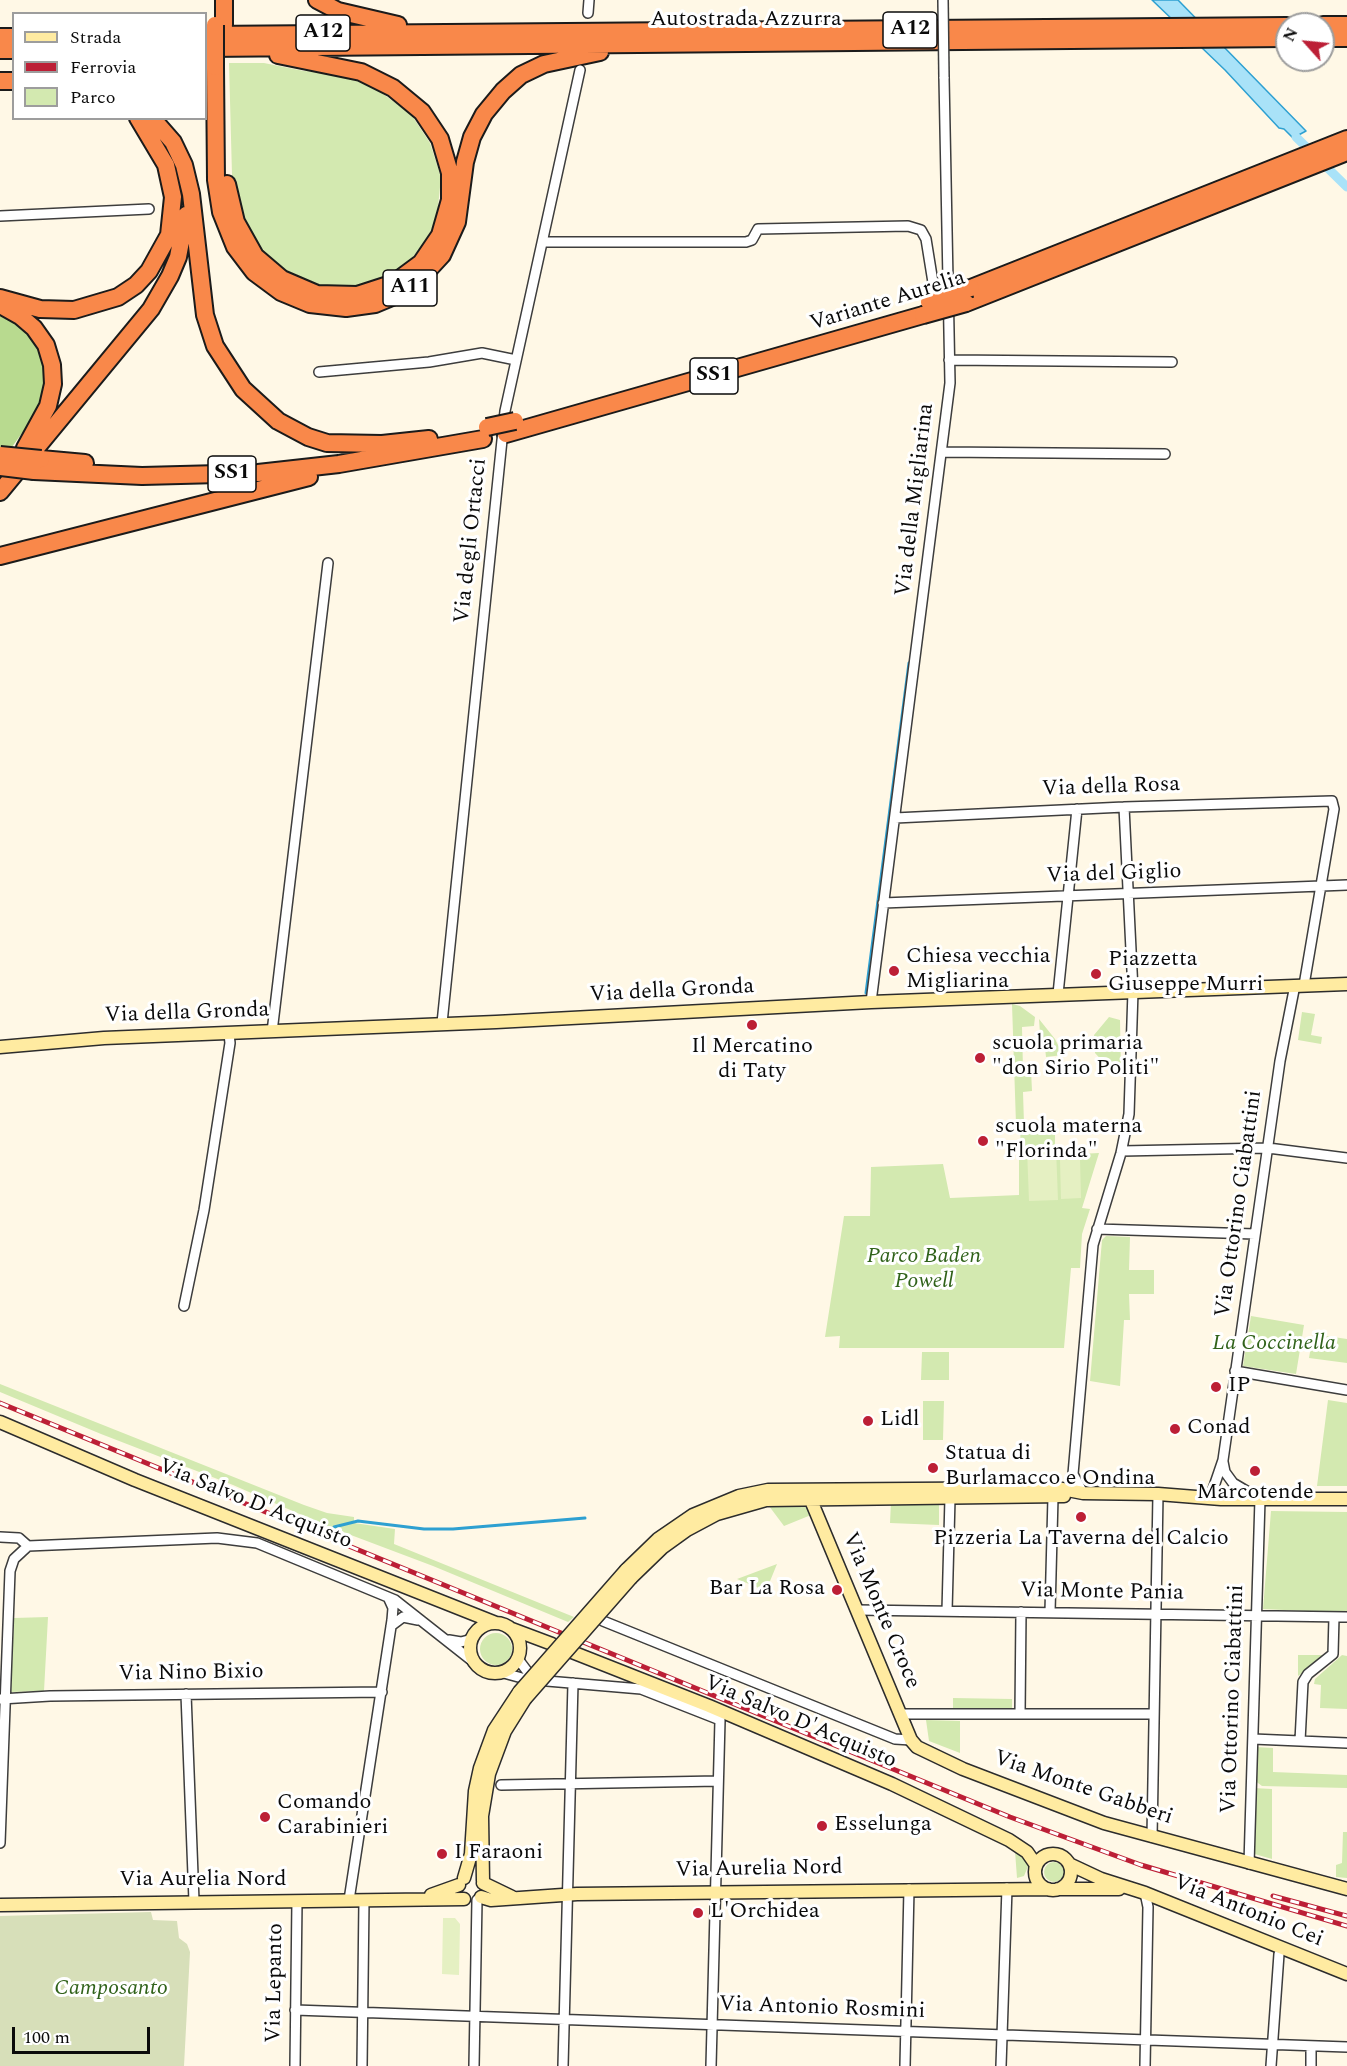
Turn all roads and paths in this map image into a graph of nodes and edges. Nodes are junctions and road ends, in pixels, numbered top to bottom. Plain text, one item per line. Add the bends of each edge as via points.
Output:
1 (215, 0) edge
2 (224, 0) edge
3 (317, 0) edge
4 (589, 0) edge
5 (943, 0) edge
6 (588, 13) dead end
7 (1275, 26) edge
8 (215, 28) edge
9 (441, 32) junction
10 (1275, 38) edge
11 (651, 43) junction
12 (236, 47) junction
13 (207, 48) edge
14 (219, 67) junction
15 (580, 70) dead end
16 (139, 120) edge
17 (150, 122) edge
18 (1347, 139) edge
19 (1347, 152) edge
20 (1299, 165) junction
21 (149, 209) dead end
22 (0, 216) edge
23 (544, 242) junction
24 (179, 243) junction
25 (0, 298) edge
26 (0, 306) edge
27 (948, 334) junction
28 (516, 360) junction
29 (949, 360) junction
30 (1172, 362) dead end
31 (319, 372) dead end
32 (428, 445) junction
33 (25, 448) junction
34 (942, 452) junction
35 (0, 454) edge
36 (1165, 454) dead end
37 (38, 465) junction
38 (0, 467) edge
39 (0, 478) edge
40 (0, 492) edge
41 (0, 556) edge
42 (328, 563) dead end
43 (1329, 800) joint
44 (1124, 807) junction
45 (1077, 809) junction
46 (895, 818) junction
47 (1347, 885) edge
48 (1319, 886) junction
49 (1128, 894) junction
50 (1068, 896) junction
51 (883, 903) junction
52 (1347, 984) edge
53 (1299, 985) junction
54 (1133, 991) junction
55 (1058, 994) junction
56 (871, 1002) junction
57 (442, 1023) junction
58 (272, 1032) junction
59 (229, 1034) junction
60 (0, 1047) edge
61 (1268, 1148) junction
62 (1122, 1151) junction
63 (1347, 1158) edge
64 (1097, 1229) junction
65 (1255, 1234) junction
66 (184, 1306) dead end
67 (1235, 1371) junction
68 (1347, 1390) edge
69 (0, 1422) edge
70 (1223, 1460) junction
71 (1073, 1474) junction
72 (1055, 1492) junction
73 (814, 1493) junction
74 (1083, 1493) junction
75 (1158, 1494) junction
76 (950, 1498) junction
77 (1210, 1498) junction
78 (1260, 1499) junction
79 (1347, 1499) edge
80 (0, 1537) edge
81 (28, 1546) junction
82 (388, 1597) junction
83 (460, 1608) junction
84 (857, 1610) junction
85 (947, 1611) junction
86 (1021, 1611) junction
87 (1050, 1612) junction
88 (1155, 1613) junction
89 (1256, 1616) junction
90 (1334, 1617) junction
91 (1347, 1617) edge
92 (420, 1620) junction
93 (603, 1621) dead end
94 (495, 1623) junction
95 (4, 1624) edge
96 (391, 1626) junction
97 (511, 1629) junction
98 (475, 1635) junction
99 (447, 1640) junction
100 (572, 1652) dead end
101 (519, 1655) junction
102 (480, 1667) junction
103 (500, 1672) junction
104 (547, 1681) dead end
105 (573, 1683) junction
106 (382, 1692) junction
107 (186, 1694) junction
108 (522, 1696) junction
109 (3, 1699) edge
110 (901, 1714) junction
111 (1020, 1714) junction
112 (1153, 1714) junction
113 (1253, 1739) junction
114 (911, 1740) junction
115 (1300, 1741) junction
116 (1347, 1743) edge
117 (718, 1781) junction
118 (569, 1783) junction
119 (501, 1785) dead end
120 (1, 1795) edge
121 (1152, 1837) junction
122 (1009, 1840) junction
123 (0, 1844) edge
124 (1050, 1854) junction
125 (1069, 1863) junction
126 (1249, 1864) junction
127 (1035, 1869) junction
128 (462, 1881) junction
129 (483, 1882) junction
130 (1007, 1888) junction
131 (909, 1889) junction
132 (1051, 1889) junction
133 (1347, 1889) edge
134 (1139, 1891) junction
135 (717, 1892) junction
136 (568, 1894) junction
137 (512, 1897) junction
138 (0, 1898) edge
139 (479, 1898) junction
140 (407, 1899) junction
141 (464, 1899) junction
142 (349, 1900) junction
143 (364, 1900) junction
144 (194, 1901) junction
145 (297, 1901) junction
146 (0, 1905) edge
147 (14, 1905) junction
148 (1279, 1954) dead end
149 (1347, 1974) edge
150 (295, 2010) junction
151 (363, 2012) junction
152 (475, 2016) junction
153 (564, 2019) junction
154 (713, 2024) junction
155 (907, 2031) junction
156 (1002, 2036) junction
157 (1146, 2039) junction
158 (1272, 2045) junction
159 (1311, 2047) junction
160 (1347, 2047) edge
161 (295, 2066) edge
162 (362, 2066) edge
163 (474, 2066) edge
164 (563, 2066) edge
165 (711, 2066) edge
166 (905, 2066) edge
167 (1001, 2066) edge
168 (1145, 2066) edge
169 (1271, 2066) edge
170 (1311, 2066) edge

1 - 8 highway, A11
2 - 8 highway
3 - 9 highway via 357,17
4 - 6 street
5 - 27 street, Via della Migliarina, bridge
7 - 9 highway, Autostrada Azzurra / A12
8 - 9 highway, Autostrada Azzurra / A12
8 - 14 highway, A11, bridge
10 - 11 highway, Autostrada Azzurra / A12
11 - 12 highway, Autostrada Azzurra / A12
11 - 14 highway, A11 via 551,61 510,84 488,108 472,137 458,222 442,255 422,278 399,294 375,304 346,308 310,304 280,292 254,273 234,247 221,212 216,180
12 - 13 highway, Autostrada Azzurra / A12
12 - 14 highway via 361,72 393,88 422,112 445,152 451,185 440,235 421,263 387,287 367,294 339,296 298,288 264,265 243,237 229,196
15 - 23 street, Via degli Ortacci
16 - 24 highway via 161,155 171,184 172,224
17 - 24 highway via 171,163 179,191
18 - 20 highway, Variante Aurelia / SS1
19 - 20 highway, Variante Aurelia / SS1
20 - 32 highway, Variante Aurelia / SS1, bridge via 926,309 743,358 510,428
21 - 22 street
23 - 27 street via 746,242 752,240 758,229 908,226 921,230 926,239 933,290
23 - 28 street, Via degli Ortacci
24 - 25 highway via 136,285 101,304 56,311
24 - 32 highway via 215,346 236,381 264,410 308,437 327,443
24 - 33 highway via 141,310
24 - 40 highway via 171,276 151,309
26 - 33 highway via 34,328 46,345 52,365 48,406
27 - 29 street, Via della Migliarina
28 - 31 street via 482,353
28 - 57 street, Via degli Ortacci via 505,411
29 - 30 street
29 - 34 street, Via della Migliarina
32 - 37 highway, SS1 via 309,468 228,475 121,475
32 - 41 highway
33 - 39 highway
34 - 36 street
34 - 46 street, Via della Migliarina
35 - 37 highway, SS1, bridge
37 - 38 highway, bridge
42 - 58 street
43 - 44 street, Via della Rosa
43 - 48 street, Via Ottorino Ciabattini via 1334,809
44 - 45 street, Via della Rosa
44 - 49 street
45 - 46 street, Via della Rosa
45 - 50 street
46 - 51 street, Via della Migliarina
47 - 48 street, Via del Giglio
48 - 49 street, Via del Giglio
48 - 53 street, Via Ottorino Ciabattini
49 - 50 street, Via del Giglio
49 - 54 street
50 - 51 street, Via del Giglio
50 - 55 street
51 - 56 street, Via della Migliarina
52 - 53 street, Via della Gronda
53 - 54 street, Via della Gronda
53 - 61 street, Via Ottorino Ciabattini via 1280,1060
54 - 55 street, Via della Gronda
54 - 62 street via 1129,1113
55 - 56 street, Via della Gronda
56 - 57 street, Via della Gronda
57 - 58 street, Via della Gronda
58 - 59 street, Via della Gronda
59 - 60 street, Via della Gronda via 104,1038
59 - 66 street via 231,1043 204,1210
61 - 62 street
61 - 63 street
61 - 65 street, Via Ottorino Ciabattini
62 - 64 street
64 - 65 street
64 - 71 street
65 - 67 street, Via Ottorino Ciabattini
67 - 68 street
67 - 70 street, Via Ottorino Ciabattini
69 - 83 street, Via Salvo D'Acquisto via 135,1480
70 - 77 street, Via Ottorino Ciabattini
70 - 78 street via 1233,1483
71 - 72 street
71 - 74 street
72 - 73 street
72 - 74 street
72 - 76 street
72 - 87 street
73 - 76 street
73 - 84 street, Via Monte Croce
73 - 108 street, bridge via 766,1500 717,1514 670,1542 629,1574
74 - 75 street
75 - 77 street
75 - 88 street
76 - 85 street
77 - 78 street
78 - 79 street
78 - 89 street, Via Ottorino Ciabattini
80 - 81 street via 19,1538
81 - 82 street via 245,1540
81 - 95 street via 11,1567
82 - 92 street
82 - 96 street via 393,1608
83 - 94 street, Via Salvo D'Acquisto
83 - 98 street via 470,1617
84 - 85 street, Via Monte Pania
84 - 110 street, Via Monte Croce
85 - 86 street, Via Monte Pania
86 - 87 street, Via Monte Pania
86 - 111 street
87 - 88 street, Via Monte Pania
88 - 89 street, Via Monte Pania
88 - 112 street
89 - 90 street, Via Monte Pania
89 - 113 street, Via Ottorino Ciabattini
90 - 91 street, Via Monte Pania
90 - 115 street via 1333,1654 1304,1682
92 - 96 street via 403,1617
92 - 99 street
93 - 114 street via 895,1739
94 - 97 street, Via Salvo D'Acquisto
94 - 98 street
95 - 109 street
96 - 106 street
97 - 101 street via 518,1639
97 - 101 street, Via Salvo D'Acquisto via 551,1644 537,1644
98 - 99 street via 461,1642
98 - 102 street via 471,1654
99 - 102 street
100 - 122 street, Via Salvo D'Acquisto via 856,1768
101 - 103 street, Via Salvo D'Acquisto via 511,1668
101 - 103 street via 525,1675
102 - 103 street
104 - 105 street
105 - 117 street via 641,1689 720,1720
105 - 118 street
106 - 107 street, Via Nino Bixio
106 - 142 street
107 - 109 street, Via Nino Bixio
107 - 144 street
108 - 128 street via 494,1730 480,1768 471,1854
108 - 129 street via 489,1774 482,1816
109 - 120 street
110 - 111 street
110 - 114 street, Via Monte Croce
111 - 112 street
112 - 121 street
113 - 115 street
113 - 126 street, Via Ottorino Ciabattini
114 - 121 street, Via Monte Gabberi via 963,1769 1090,1818
115 - 116 street
117 - 118 street
117 - 135 street
118 - 119 street
118 - 136 street
120 - 123 street
121 - 126 street, Via Monte Gabberi
122 - 124 street, Via Salvo D'Acquisto
122 - 127 street, Via Salvo D'Acquisto via 1027,1852
124 - 125 street
124 - 127 street via 1041,1858
125 - 132 street via 1067,1883
125 - 134 street, Via Antonio Cei
126 - 133 street
127 - 130 street, Via Aurelia Nord
127 - 132 street via 1039,1883
128 - 129 street via 475,1876
128 - 140 street, Via Aurelia Nord via 439,1894
128 - 141 street via 460,1894
129 - 137 street, Via Aurelia Nord
129 - 139 street
130 - 131 street, Via Aurelia Nord
130 - 132 street, Via Aurelia Nord
130 - 156 street
131 - 135 street, Via Aurelia Nord
131 - 155 street
132 - 134 street, Via Antonio Cei
134 - 149 street, Via Antonio Cei
134 - 157 street via 1148,1907
135 - 136 street, Via Aurelia Nord
135 - 154 street
136 - 137 street, Via Aurelia Nord
136 - 153 street
137 - 139 street, Via Aurelia Nord
138 - 147 street
139 - 141 street
139 - 152 street
140 - 141 street, Via Aurelia Nord
140 - 143 street, Via Aurelia Nord
142 - 143 street, Via Aurelia Nord
142 - 145 street, Via Aurelia Nord
143 - 151 street
144 - 145 street, Via Aurelia Nord
144 - 147 street, Via Aurelia Nord
145 - 150 street, Via Lepanto
146 - 147 street, Via Aurelia Nord
148 - 158 street
150 - 151 street, Via Antonio Rosmini
150 - 161 street, Via Lepanto
151 - 152 street, Via Antonio Rosmini
151 - 162 street
152 - 153 street, Via Antonio Rosmini
152 - 163 street
153 - 154 street, Via Antonio Rosmini
153 - 164 street
154 - 155 street, Via Antonio Rosmini
154 - 165 street
155 - 156 street, Via Antonio Rosmini
155 - 166 street
156 - 157 street, Via Antonio Rosmini
156 - 167 street
157 - 158 street, Via Antonio Rosmini
157 - 168 street
158 - 159 street, Via Antonio Rosmini
158 - 169 street
159 - 160 street, Via Antonio Rosmini
159 - 170 street

